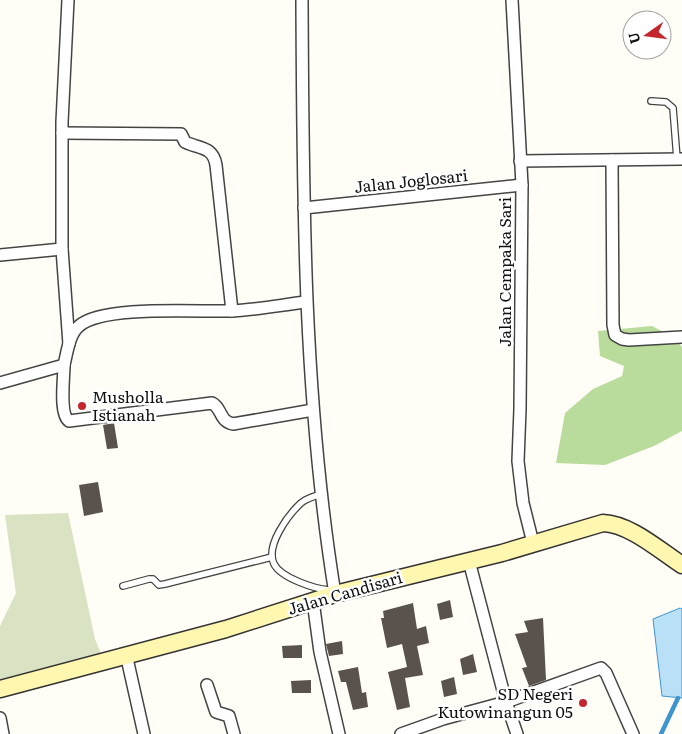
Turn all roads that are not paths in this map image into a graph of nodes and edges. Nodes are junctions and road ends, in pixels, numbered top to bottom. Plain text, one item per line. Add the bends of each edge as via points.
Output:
1 (68, 0) edge
2 (302, 0) edge
3 (512, 0) edge
4 (651, 101) dead end
5 (62, 133) junction
6 (680, 159) edge
7 (612, 160) junction
8 (520, 161) junction
9 (522, 185) junction
10 (304, 208) junction
11 (62, 249) junction
12 (0, 255) edge
13 (306, 302) junction
14 (232, 311) junction
15 (682, 337) edge
16 (69, 344) junction
17 (64, 365) junction
18 (0, 382) edge
19 (313, 410) junction
20 (323, 494) junction
21 (533, 543) junction
22 (272, 557) junction
23 (469, 561) junction
24 (682, 565) edge
25 (123, 586) dead end
26 (334, 592) junction
27 (313, 601) junction
28 (126, 654) junction
29 (208, 685) dead end
30 (0, 689) edge
31 (506, 702) junction
32 (0, 718) edge
33 (3, 734) edge
34 (144, 734) edge
35 (234, 734) edge
36 (339, 734) edge
37 (401, 734) edge
38 (517, 734) edge
39 (633, 734) edge

1 - 5 street
2 - 10 street
3 - 8 street, Jalan Cempaka Sari
4 - 6 lane via 666,102 673,108
5 - 11 street
5 - 14 street via 181,134 185,142 212,153
6 - 7 street
7 - 8 street
7 - 15 street via 615,334 629,340
8 - 9 street, Jalan Cempaka Sari
9 - 10 street, Jalan Joglosari
9 - 21 street, Jalan Cempaka Sari via 518,461 523,504
10 - 13 street
11 - 12 street
11 - 16 street
13 - 14 street
13 - 19 street
14 - 16 street via 114,314 91,318 78,327
16 - 17 street
17 - 18 street
17 - 19 street via 63,409 69,421 212,403 222,418 233,424
19 - 20 street
20 - 22 lane via 311,497 293,512 276,538
20 - 26 street
21 - 23 street, Jalan Candisari
21 - 24 street, Jalan Candisari via 603,523 614,524
22 - 25 lane via 165,584 159,585 149,579
22 - 26 lane via 276,567 301,582
23 - 26 street, Jalan Candisari
23 - 31 street
26 - 27 street, Jalan Candisari
27 - 28 street, Jalan Candisari via 226,629
27 - 36 street via 320,652
28 - 30 street, Jalan Candisari
28 - 34 street
29 - 35 street via 216,712 229,716
31 - 37 street
31 - 38 street
31 - 39 street via 601,668
32 - 33 street

